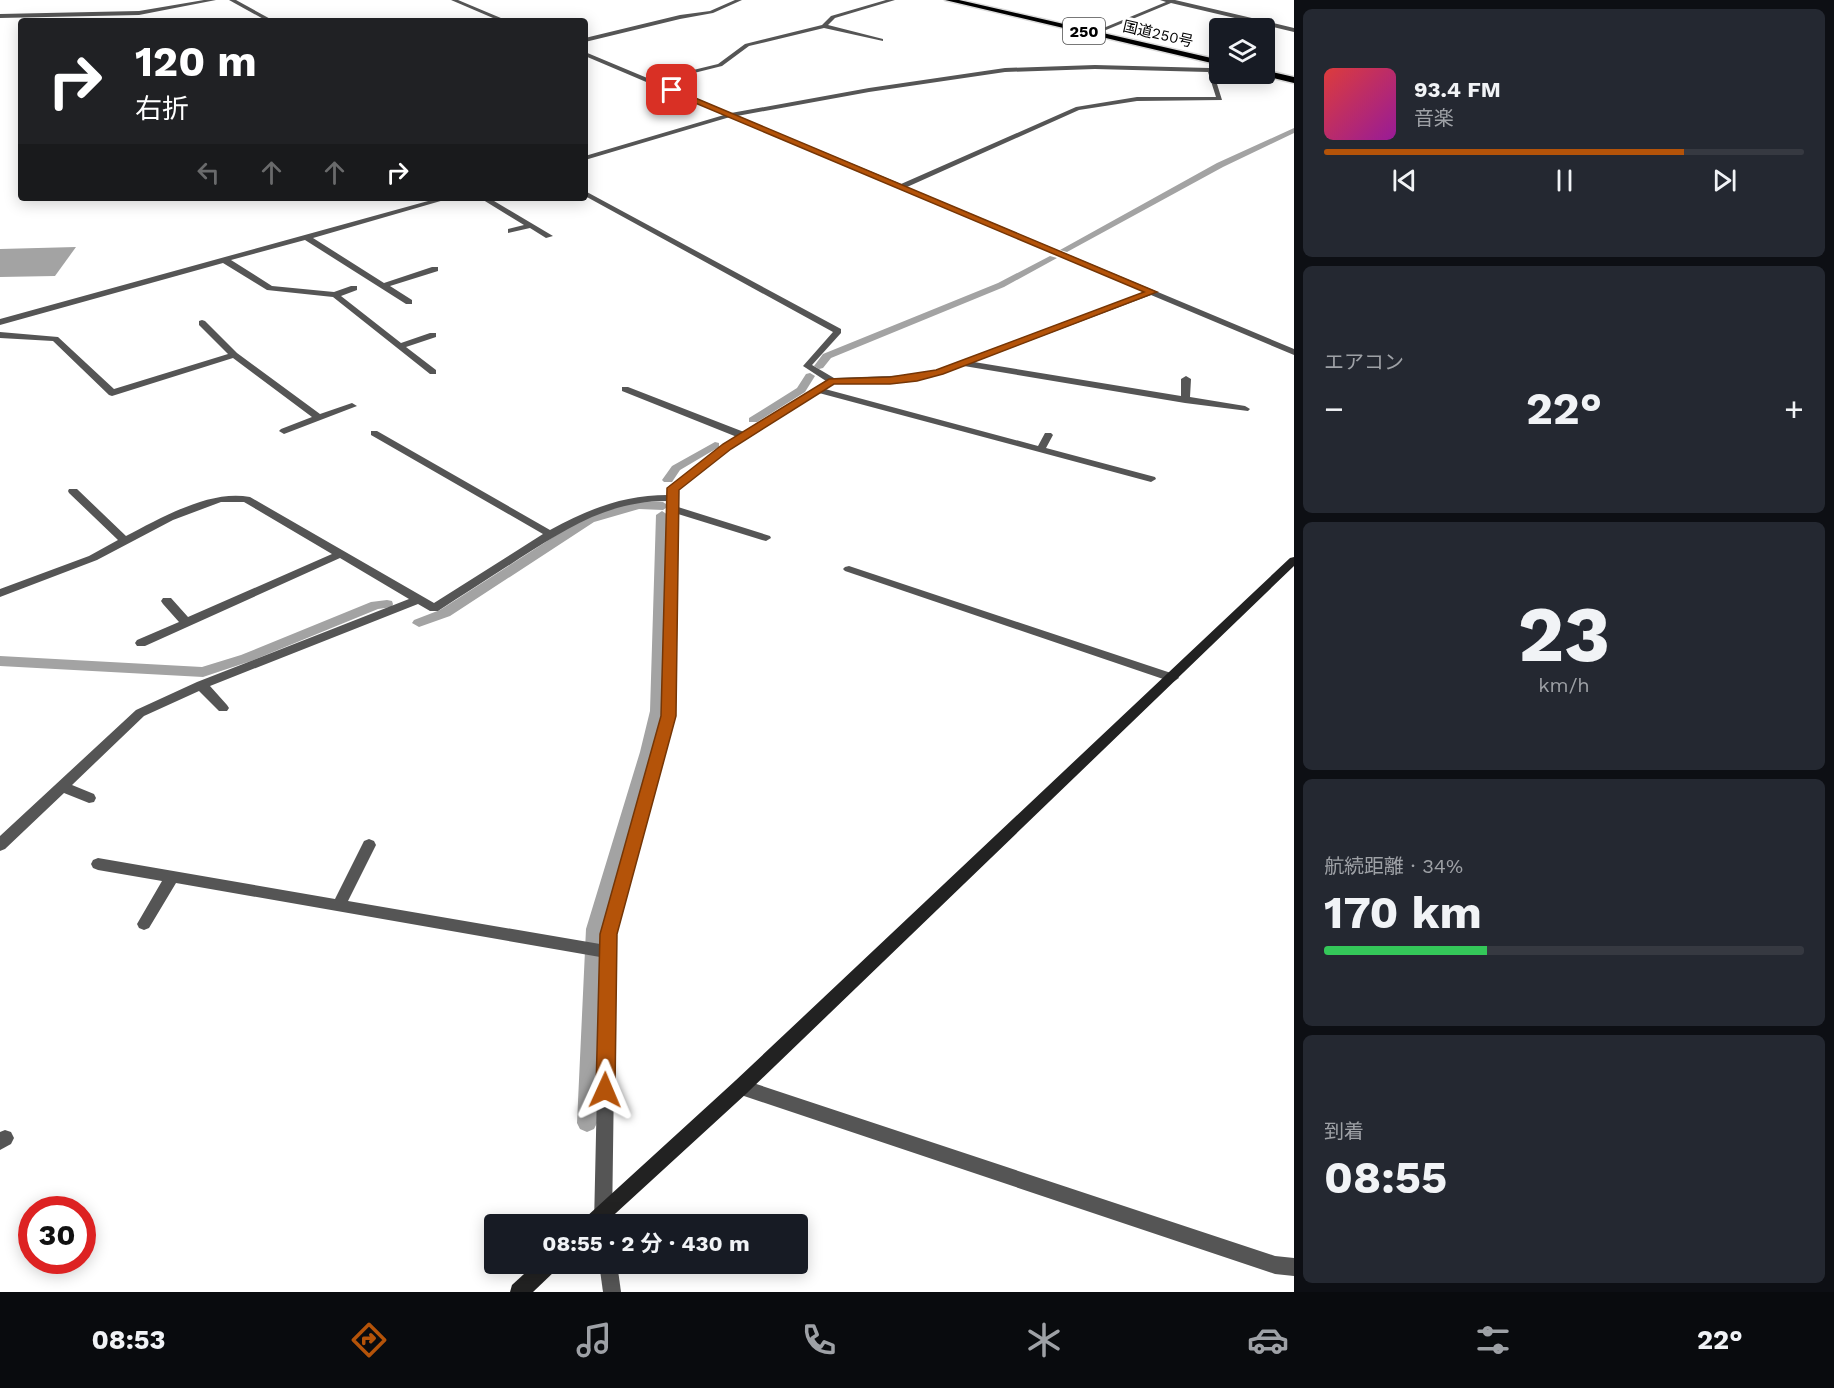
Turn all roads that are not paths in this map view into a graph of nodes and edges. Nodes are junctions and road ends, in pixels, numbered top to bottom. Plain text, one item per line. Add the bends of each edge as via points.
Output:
1 (213, 0) edge
2 (232, 0) edge
3 (454, 0) edge
4 (739, 0) edge
5 (892, 0) edge
6 (949, 0) edge
7 (980, 0) edge
8 (1164, 0) edge
9 (1174, 1) edge
10 (0, 16) edge
11 (265, 18) edge
12 (499, 18) edge
13 (824, 26) junction
14 (1104, 28) junction
15 (1294, 30) edge
16 (588, 39) edge
17 (881, 40) dead end
18 (1209, 52) edge
19 (588, 55) edge
20 (1209, 61) edge
21 (1275, 68) edge
22 (1209, 70) edge
23 (1294, 72) edge
24 (1275, 76) edge
25 (1294, 80) edge
26 (652, 82) junction
27 (1215, 84) edge
28 (730, 115) junction
29 (588, 157) edge
30 (900, 187) junction
31 (588, 195) edge
32 (437, 201) edge
33 (489, 201) edge
34 (531, 225) junction
35 (511, 231) dead end
36 (549, 236) dead end
37 (308, 238) junction
38 (226, 261) junction
39 (435, 269) dead end
40 (383, 286) junction
41 (354, 288) dead end
42 (1152, 292) junction
43 (335, 295) junction
44 (409, 302) dead end
45 (0, 322) edge
46 (202, 323) dead end
47 (0, 335) edge
48 (434, 335) dead end
49 (400, 346) junction
50 (1294, 352) edge
51 (234, 355) junction
52 (964, 362) junction
53 (433, 372) dead end
54 (1186, 380) dead end
55 (832, 381) junction
56 (625, 389) dead end
57 (817, 390) junction
58 (1185, 400) junction
59 (352, 406) dead end
60 (1245, 409) dead end
61 (318, 417) junction
62 (284, 431) dead end
63 (374, 433) dead end
64 (1048, 435) dead end
65 (744, 436) junction
66 (1041, 449) junction
67 (1151, 479) dead end
68 (73, 491) dead end
69 (673, 504) junction
70 (550, 534) junction
71 (766, 538) dead end
72 (125, 541) junction
73 (341, 554) junction
74 (1294, 560) edge
75 (849, 569) dead end
76 (0, 593) edge
77 (419, 599) junction
78 (167, 601) dead end
79 (186, 622) junction
80 (141, 642) dead end
81 (1173, 678) junction
82 (201, 685) junction
83 (223, 708) dead end
84 (62, 787) junction
85 (89, 798) dead end
86 (0, 845) edge
87 (369, 845) dead end
88 (98, 864) dead end
89 (172, 877) junction
90 (339, 905) junction
91 (144, 924) dead end
92 (608, 952) junction
93 (741, 1087) junction
94 (599, 1214) edge
95 (605, 1214) edge
96 (1294, 1267) edge
97 (538, 1274) edge
98 (610, 1274) edge
99 (519, 1292) edge
100 (612, 1292) edge

1 - 10 street via 139,13
2 - 11 street
3 - 12 street
4 - 16 street via 711,12
5 - 13 street via 833,17
6 - 20 highway, 国道250号 / 250
7 - 14 highway, 国道250号 / 250
8 - 9 street
9 - 14 street
9 - 15 street
13 - 17 street
13 - 26 street via 747,45 720,65
14 - 18 highway, 国道250号 / 250
19 - 26 street
21 - 23 highway
22 - 28 street via 1005,70
24 - 25 highway
26 - 28 street
27 - 30 street via 1220,99 1137,99 1078,108
28 - 29 street
28 - 30 street
30 - 42 street
31 - 55 street via 838,331 807,366
32 - 37 street
33 - 34 street
34 - 35 street
34 - 36 street
37 - 38 street
37 - 40 street
38 - 43 street via 270,288
38 - 45 street
39 - 40 street
40 - 44 street
41 - 43 street
42 - 50 street
42 - 52 street
43 - 49 street
46 - 51 street
47 - 51 street via 55,339 112,393
48 - 49 street
49 - 53 street
51 - 61 street
52 - 55 street via 917,378
52 - 58 street
54 - 58 street
55 - 57 street
56 - 65 street
57 - 65 street
57 - 66 street
58 - 60 street
59 - 61 street
61 - 62 street
63 - 70 street
64 - 66 street
65 - 69 street via 673,488
66 - 67 street
68 - 72 street
69 - 70 street via 652,497 616,504 574,519
69 - 71 street
69 - 92 street via 668,716 608,934
70 - 77 street via 434,608
72 - 73 street via 169,518 220,499 246,499
72 - 76 street via 93,558
73 - 77 street
73 - 79 street
74 - 81 street
75 - 81 street
77 - 82 street
78 - 79 street
79 - 80 street
81 - 93 street
82 - 83 street
82 - 84 street via 140,713
84 - 85 street
84 - 86 street
87 - 90 street
88 - 89 street
89 - 90 street
89 - 91 street
90 - 92 street
92 - 94 street
93 - 95 street
93 - 96 street via 1275,1265
97 - 99 street
98 - 100 street

